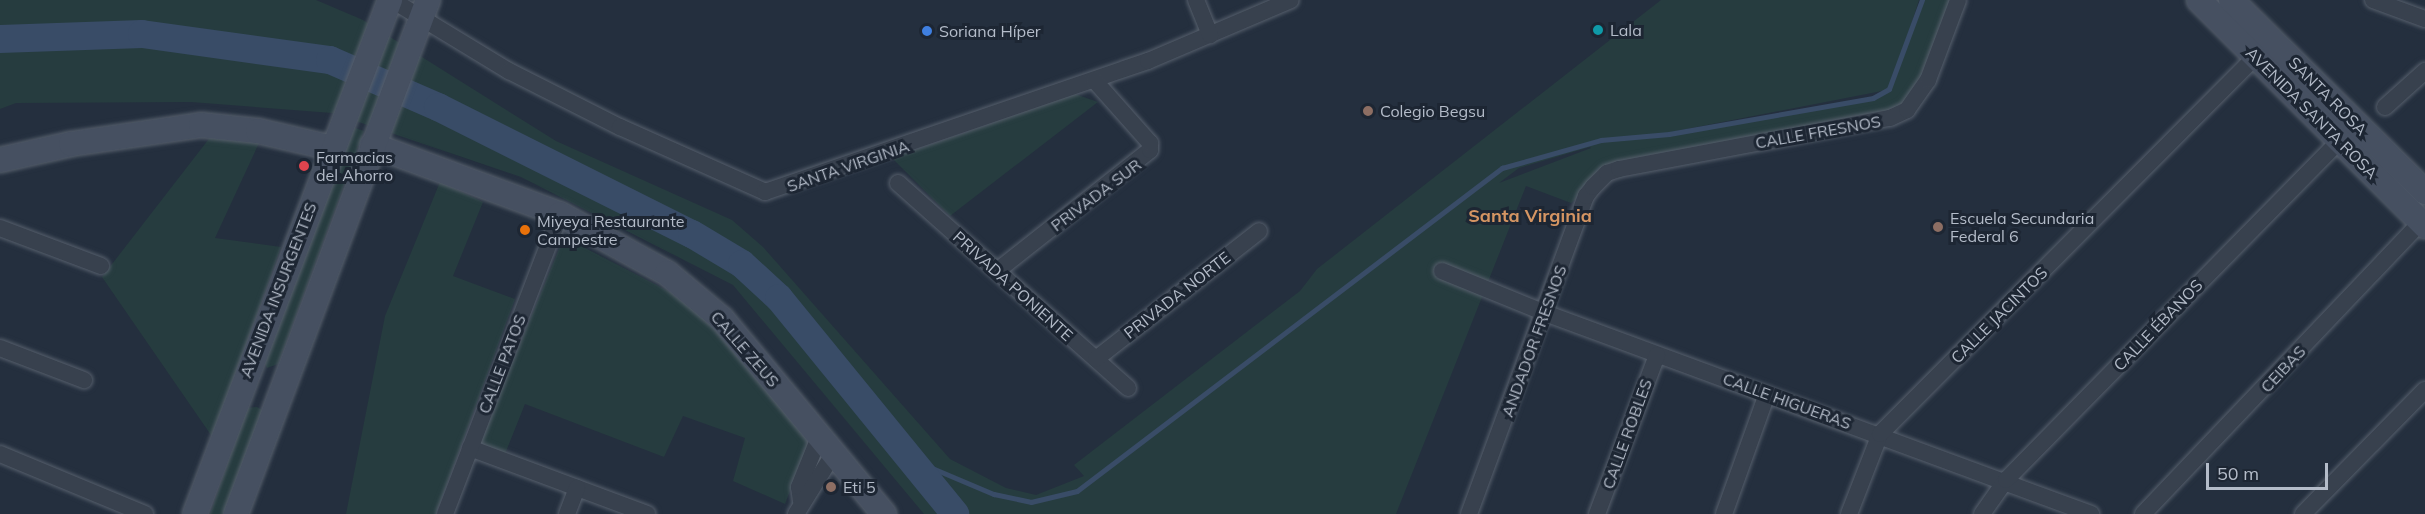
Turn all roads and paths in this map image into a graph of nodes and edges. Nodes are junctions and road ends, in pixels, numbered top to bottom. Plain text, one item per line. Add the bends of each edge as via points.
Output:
1 (1196, 0) edge
2 (1291, 0) edge
3 (1958, 0) edge
4 (2199, 0) edge
5 (2231, 0) edge
6 (2373, 0) edge
7 (388, 7) edge
8 (422, 17) edge
9 (2425, 19) edge
10 (1210, 35) junction
11 (2264, 48) junction
12 (2425, 71) edge
13 (1094, 80) junction
14 (2385, 107) dead end
15 (336, 138) junction
16 (2340, 140) junction
17 (372, 145) junction
18 (0, 160) edge
19 (1607, 173) joint
20 (898, 183) dead end
21 (2425, 192) edge
22 (560, 214) junction
23 (2424, 222) edge
24 (0, 228) edge
25 (1259, 231) dead end
26 (101, 267) dead end
27 (997, 271) junction
28 (1442, 271) dead end
29 (1545, 313) junction
30 (0, 348) edge
31 (1657, 355) junction
32 (1096, 359) junction
33 (84, 380) dead end
34 (242, 388) junction
35 (1128, 388) dead end
36 (2425, 390) edge
37 (1767, 394) junction
38 (278, 401) junction
39 (1876, 441) junction
40 (827, 444) junction
41 (470, 448) junction
42 (0, 454) edge
43 (2006, 480) junction
44 (577, 488) junction
45 (799, 508) edge
46 (145, 514) edge
47 (195, 514) edge
48 (236, 514) edge
49 (445, 514) edge
50 (567, 514) edge
51 (647, 514) edge
52 (884, 514) edge
53 (1469, 514) edge
54 (1597, 514) edge
55 (1724, 514) edge
56 (1848, 514) edge
57 (1982, 514) edge
58 (2091, 514) edge
59 (2143, 514) edge
60 (2303, 514) edge

1 - 10 street
2 - 10 street, SANTA VIRGINIA
3 - 19 street, CALLE FRESNOS via 1928,80 1906,111 1890,118
4 - 11 main road, AVENIDA SANTA ROSA
5 - 11 main road, SANTA ROSA
6 - 9 street
7 - 8 street, SANTA VIRGINIA
7 - 15 main road, AVENIDA INSURGENTES
8 - 13 street, SANTA VIRGINIA via 519,76 630,132 765,192
8 - 17 main road
10 - 13 street, SANTA VIRGINIA
11 - 16 main road, AVENIDA SANTA ROSA
11 - 21 main road, SANTA ROSA
11 - 39 street, CALLE JACINTOS
12 - 14 street
13 - 27 street, PRIVADA SUR via 1150,143 1150,150
15 - 18 main road via 201,125
15 - 34 main road, AVENIDA INSURGENTES
16 - 23 main road, AVENIDA SANTA ROSA
16 - 43 street, CALLE ÉBANOS
17 - 22 main road, CALLE ZEUS
17 - 38 main road
19 - 29 street, ANDADOR FRESNOS via 1586,196
20 - 27 street, PRIVADA PONIENTE
22 - 40 main road, CALLE ZEUS via 667,273 722,319
22 - 41 street, CALLE PATOS
23 - 59 street, CEIBAS
24 - 26 street
25 - 32 street, PRIVADA NORTE
27 - 32 street, PRIVADA PONIENTE
28 - 29 street, CALLE HIGUERAS
29 - 31 street, CALLE HIGUERAS
29 - 53 street, ANDADOR FRESNOS
30 - 33 street
31 - 37 street, CALLE HIGUERAS
31 - 54 street, CALLE ROBLES
32 - 35 street, PRIVADA PONIENTE
34 - 38 main road
34 - 47 main road, AVENIDA INSURGENTES
36 - 60 street
37 - 39 street, CALLE HIGUERAS
37 - 55 street
38 - 48 main road
39 - 43 street, CALLE HIGUERAS
39 - 56 street
40 - 45 street via 799,487
40 - 52 main road, CALLE ZEUS
41 - 44 street
41 - 49 street, CALLE PATOS
42 - 46 street
43 - 57 street, CALLE ÉBANOS
43 - 58 street, CALLE HIGUERAS
44 - 50 street
44 - 51 street

